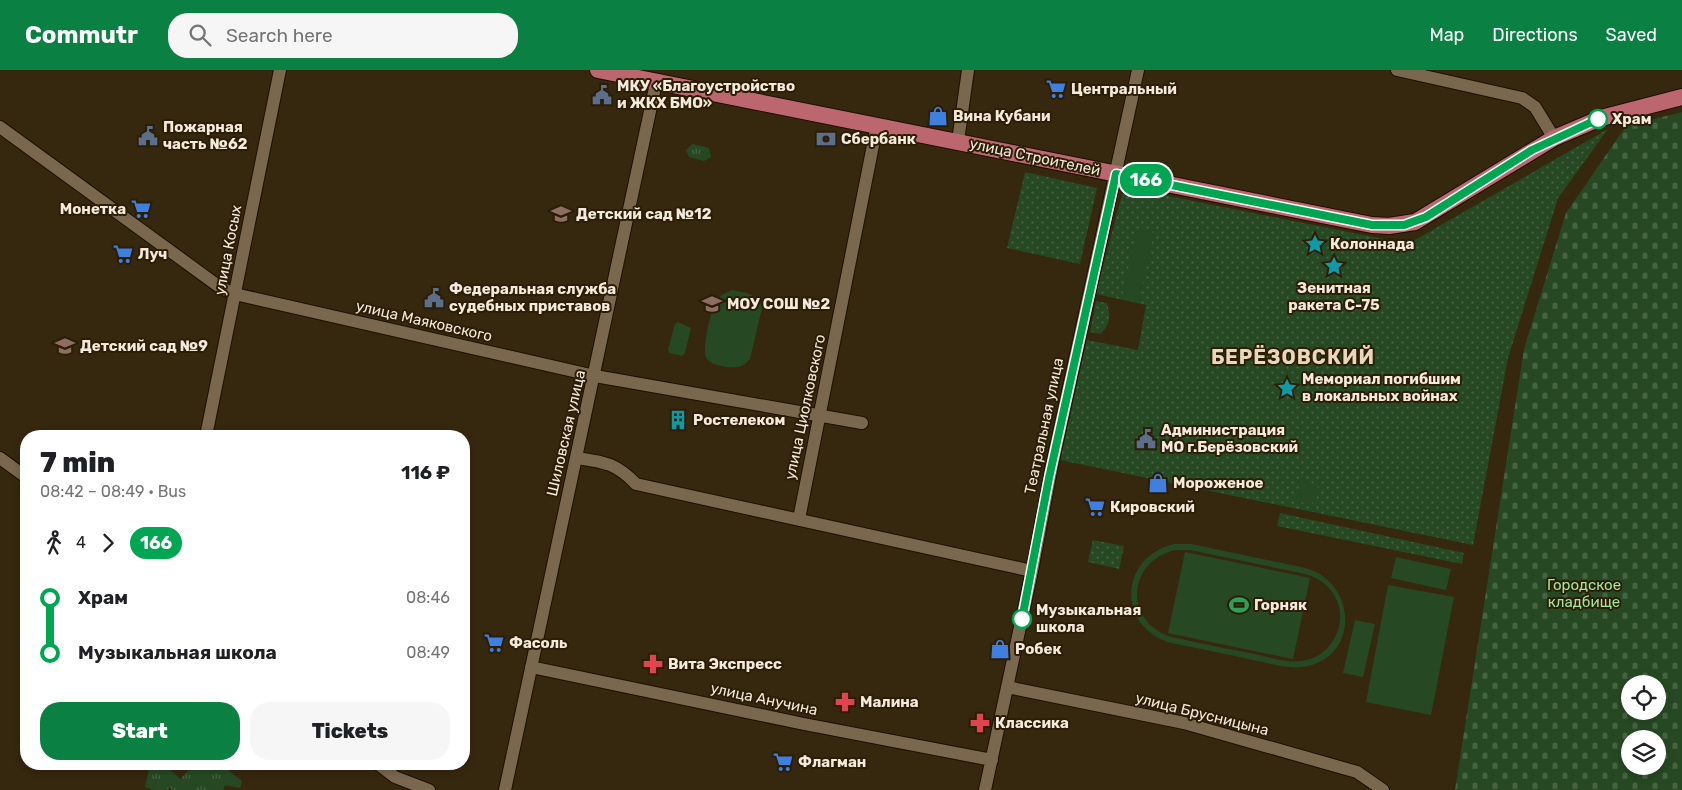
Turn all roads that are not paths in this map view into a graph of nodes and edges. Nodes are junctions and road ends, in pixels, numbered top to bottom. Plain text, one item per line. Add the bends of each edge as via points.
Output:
1 (280, 70) edge
2 (598, 70) edge
3 (968, 70) edge
4 (1138, 70) edge
5 (1397, 70) edge
6 (656, 83) junction
7 (1682, 97) edge
8 (877, 125) junction
9 (0, 127) edge
10 (1554, 138) junction
11 (958, 141) junction
12 (1116, 174) junction
13 (235, 294) junction
14 (595, 376) junction
15 (821, 414) junction
16 (862, 423) dead end
17 (207, 430) edge
18 (0, 458) edge
19 (577, 458) junction
20 (20, 473) edge
21 (799, 519) junction
22 (1032, 571) junction
23 (531, 667) junction
24 (1007, 687) junction
25 (992, 760) junction
26 (386, 770) edge
27 (429, 790) edge
28 (505, 790) edge
29 (985, 790) edge
30 (1383, 790) edge

1 - 13 street, улица Косых
2 - 6 main road, улица Строителей
3 - 11 street
4 - 12 street, Театральная улица
5 - 10 street via 1522,98 1535,107
6 - 8 main road, улица Строителей
6 - 14 street, Шиловская улица
7 - 10 main road, улица Строителей via 1601,118
8 - 11 main road, улица Строителей
8 - 15 street, улица Циолковского
9 - 13 street, улица Маяковского via 221,288
10 - 12 main road, улица Строителей via 1426,217 1404,225 1363,223
11 - 12 main road, улица Строителей
12 - 22 street, Театральная улица via 1049,478
13 - 14 street, улица Маяковского
13 - 17 street, улица Косых
14 - 15 street, улица Маяковского
14 - 19 street, Шиловская улица
15 - 16 street, улица Маяковского
15 - 21 street, улица Циолковского
18 - 20 street
19 - 21 street via 608,463 623,471 636,484
19 - 23 street, Шиловская улица
21 - 22 street
22 - 24 street, Театральная улица
23 - 25 street, улица Анучина
23 - 28 street, Шиловская улица
24 - 25 street, Театральная улица
24 - 30 street, улица Брусницына via 1184,723 1357,772
25 - 29 street, Театральная улица
26 - 27 street via 395,777

